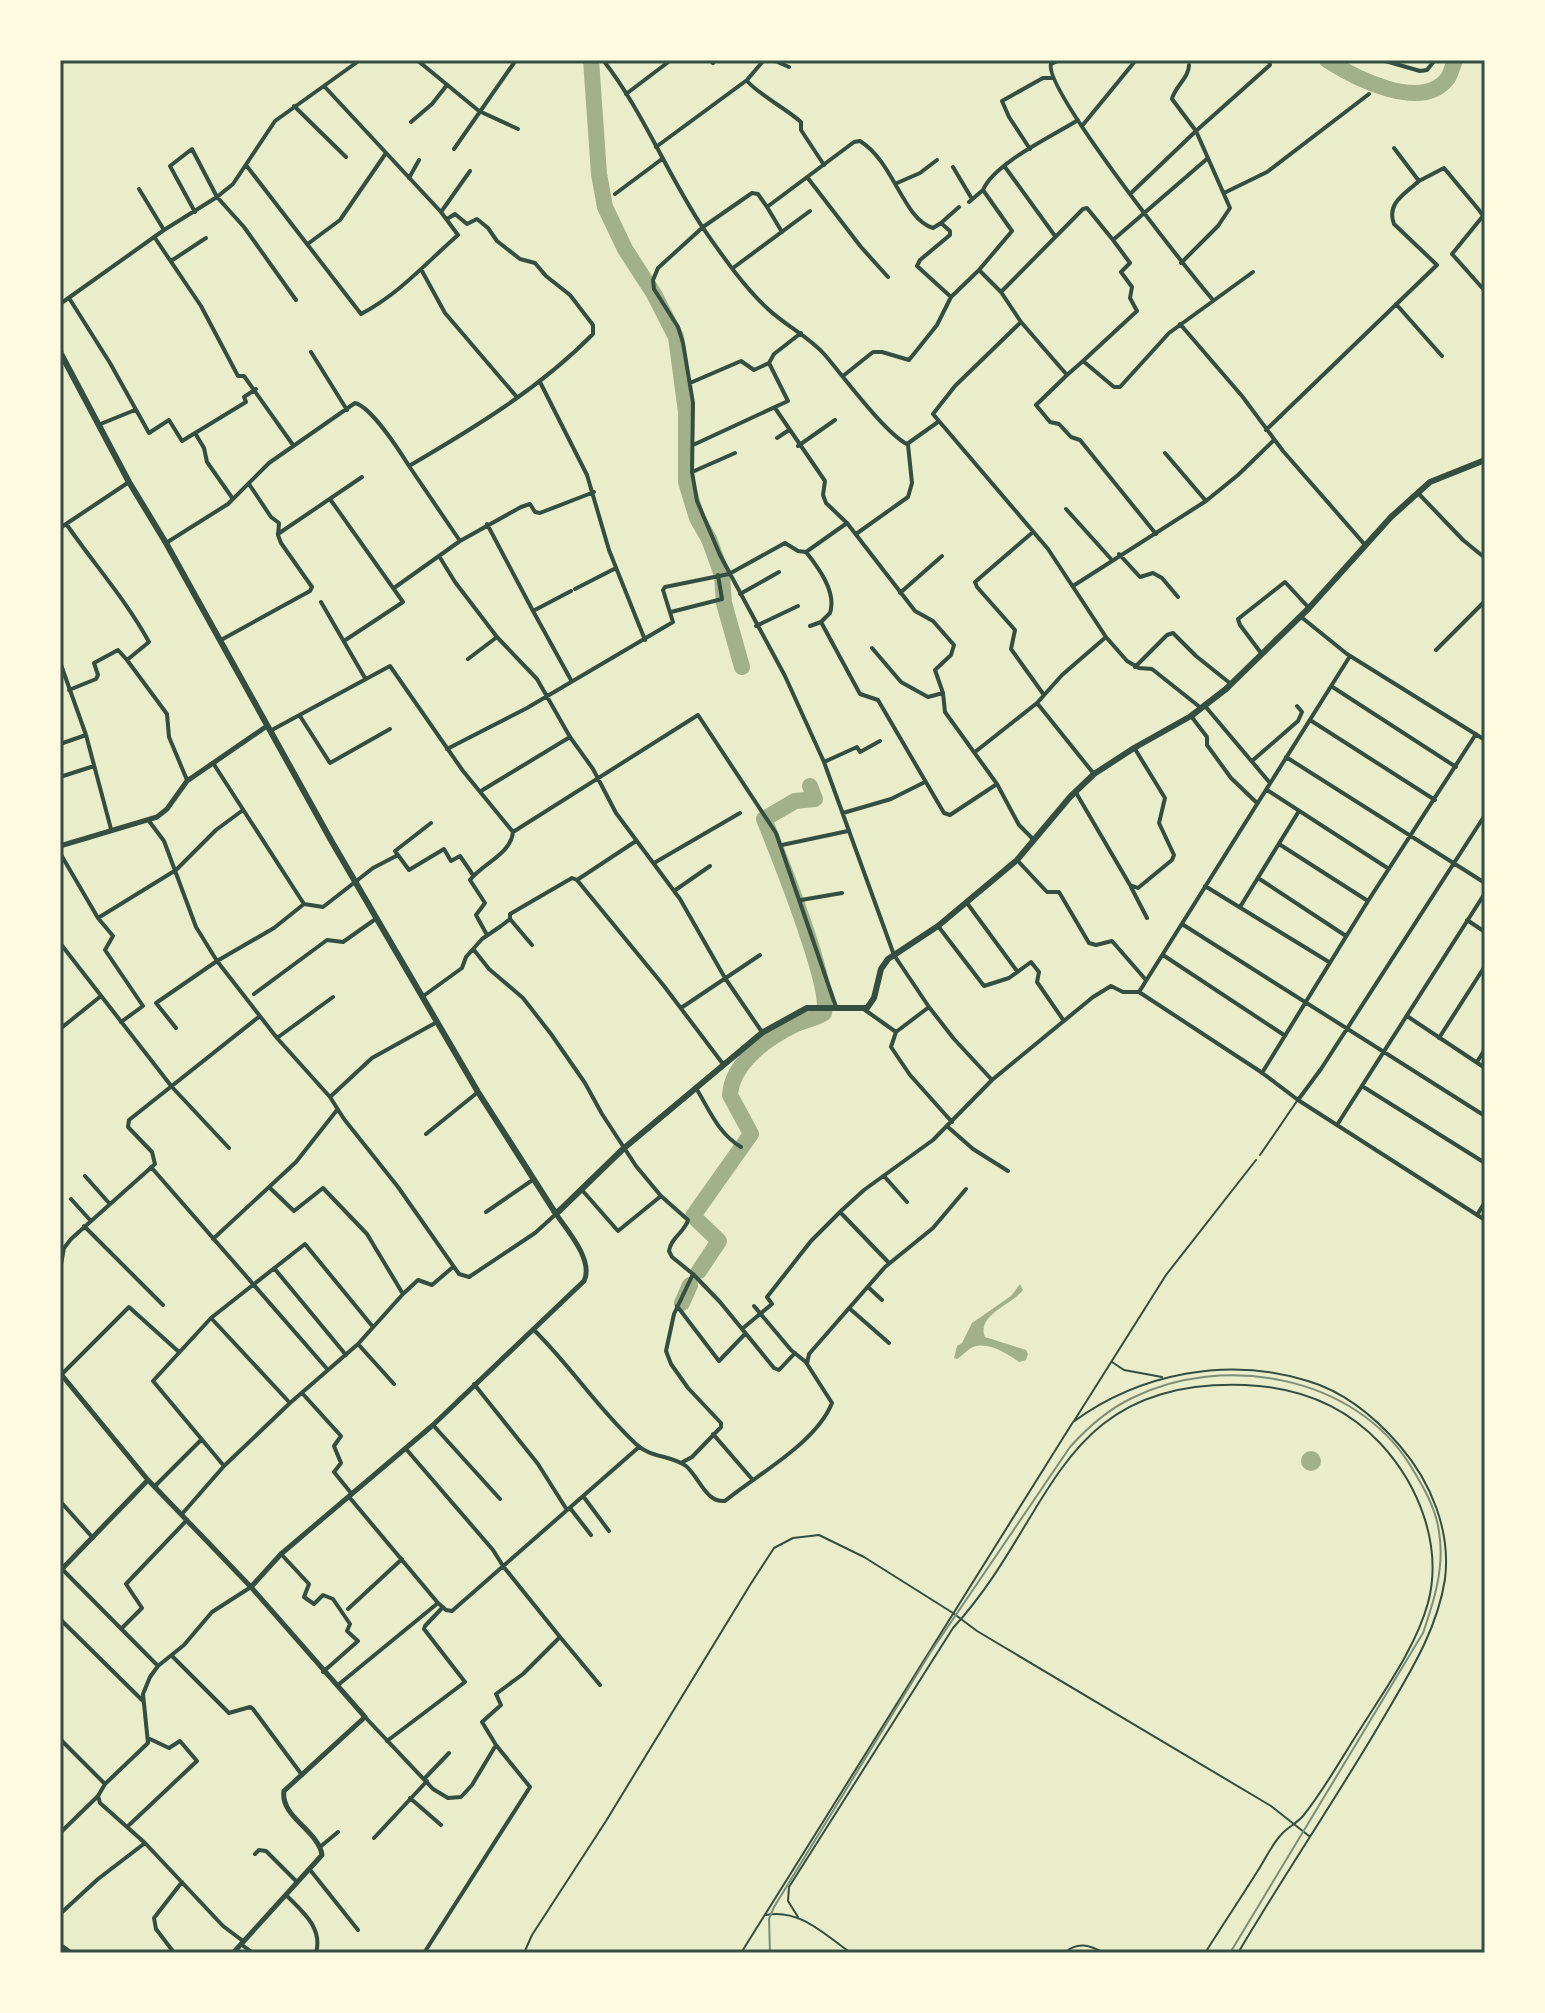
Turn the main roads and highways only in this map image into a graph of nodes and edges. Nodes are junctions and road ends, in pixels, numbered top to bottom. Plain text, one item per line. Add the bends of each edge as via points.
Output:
1 (60, 352) edge
2 (1485, 460) edge

1 - 2 main road via 422,997 556,1214 624,1148 763,1032 802,1010 864,1009 874,998 881,969 894,955 1017,860 1094,774 1191,716 1231,684 1418,493 1444,475

